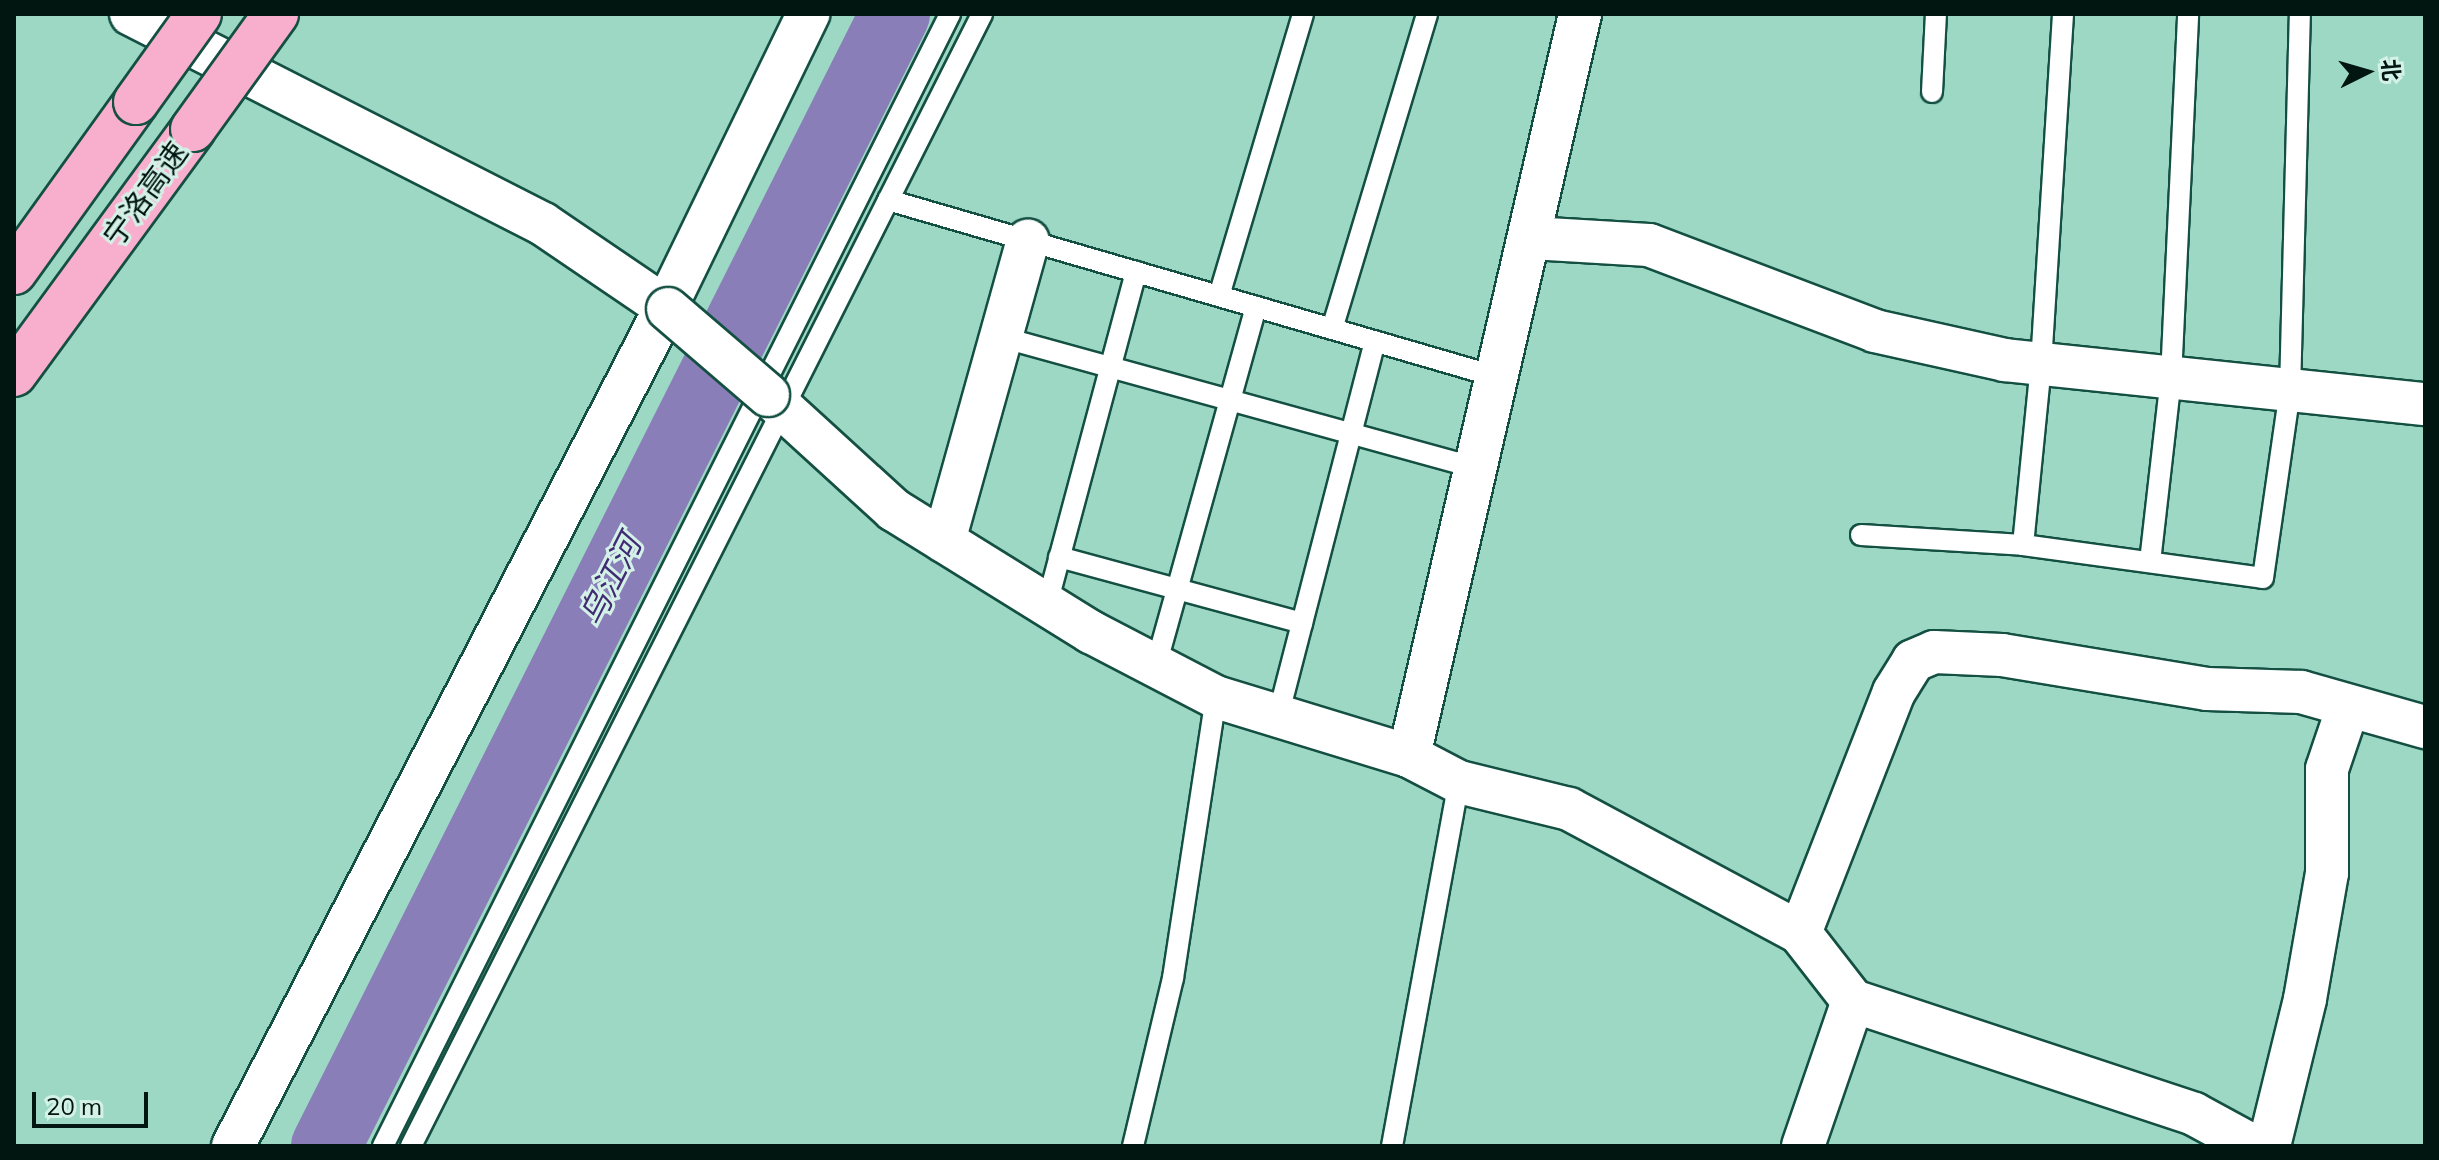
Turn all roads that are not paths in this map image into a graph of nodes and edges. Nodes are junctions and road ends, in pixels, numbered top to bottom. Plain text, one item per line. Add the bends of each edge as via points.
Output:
1 (131, 14) edge
2 (199, 14) edge
3 (276, 14) edge
4 (808, 14) edge
5 (950, 14) edge
6 (982, 14) edge
7 (1303, 14) edge
8 (1427, 14) edge
9 (1580, 14) edge
10 (1936, 14) edge
11 (2063, 14) edge
12 (2188, 14) edge
13 (2300, 14) edge
14 (1932, 92) dead end
15 (888, 200) junction
16 (1531, 238) junction
17 (1028, 241) junction
18 (14, 272) edge
19 (1136, 272) junction
20 (1219, 296) junction
21 (1256, 307) junction
22 (667, 308) junction
23 (1332, 329) junction
24 (1001, 337) junction
25 (1375, 341) junction
26 (2041, 364) junction
27 (1110, 367) junction
28 (14, 374) edge
29 (1494, 376) junction
30 (2171, 378) junction
31 (2290, 391) junction
32 (1230, 400) junction
33 (776, 402) junction
34 (2425, 404) edge
35 (1352, 433) junction
36 (1474, 467) junction
37 (1861, 535) dead end
38 (944, 541) junction
39 (2023, 545) junction
40 (1059, 557) junction
41 (2150, 562) junction
42 (1177, 589) junction
43 (1047, 604) junction
44 (1302, 623) junction
45 (1156, 665) junction
46 (1216, 697) junction
47 (2348, 707) junction
48 (1278, 716) junction
49 (2425, 727) edge
50 (1409, 756) junction
51 (1459, 782) junction
52 (1800, 933) junction
53 (1853, 1001) junction
54 (233, 1146) edge
55 (383, 1146) edge
56 (411, 1146) edge
57 (1133, 1146) edge
58 (1392, 1146) edge
59 (1803, 1146) edge
60 (2253, 1146) edge
61 (2269, 1146) edge

1 - 22 street via 543,224
2 - 18 highway, 宁洛高速, bridge
3 - 28 highway, 宁洛高速, bridge
4 - 22 street
5 - 55 lane
6 - 15 lane
7 - 20 lane
8 - 23 lane
9 - 16 street
10 - 14 lane
11 - 26 lane
12 - 30 lane
13 - 31 lane
15 - 17 lane
15 - 33 lane
16 - 26 street via 1649,245 1875,331
16 - 29 street
17 - 19 lane
17 - 24 street
19 - 20 lane
19 - 27 lane
20 - 21 lane
21 - 23 lane
21 - 32 lane
22 - 33 street, bridge
22 - 54 street
23 - 25 lane
24 - 27 lane
24 - 38 street
25 - 29 lane
25 - 35 lane
26 - 30 street
26 - 39 lane
27 - 32 lane
27 - 40 lane
29 - 36 street
30 - 31 street
30 - 41 lane
31 - 34 street
31 - 41 lane via 2263,578
32 - 35 lane
32 - 42 lane
33 - 38 street via 894,510
33 - 56 lane
35 - 36 lane
35 - 44 lane
36 - 50 street
37 - 39 lane
38 - 43 street
39 - 41 lane
40 - 42 lane
40 - 43 lane
42 - 44 lane
42 - 45 lane
43 - 45 street
44 - 48 lane
45 - 46 street
46 - 48 street
46 - 57 lane via 1173,978
47 - 49 street
47 - 52 street via 2301,692 2207,689 2002,655 1934,652 1913,661 1894,692
47 - 61 street via 2327,769 2327,873 2305,999
48 - 50 street
50 - 51 street
51 - 52 street via 1569,809
51 - 58 lane
52 - 53 street
53 - 59 street
53 - 60 street via 2194,1114

